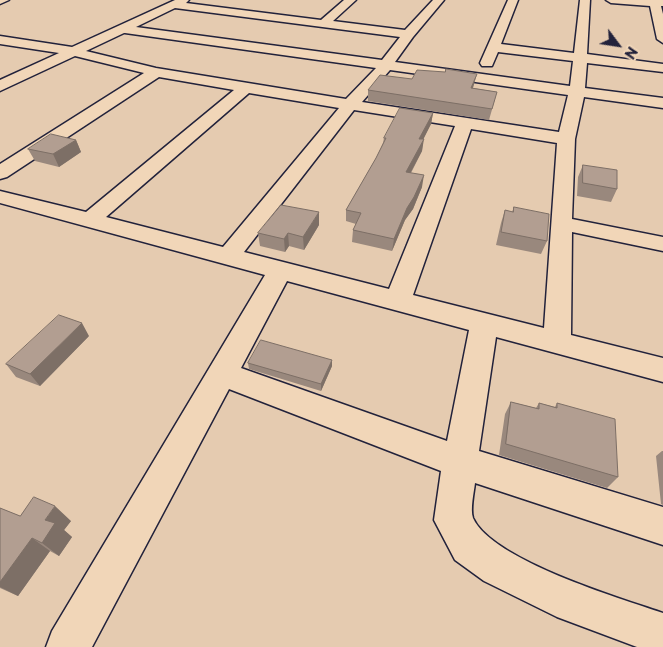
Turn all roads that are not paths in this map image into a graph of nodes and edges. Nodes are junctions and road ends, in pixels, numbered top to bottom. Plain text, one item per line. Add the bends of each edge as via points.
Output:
1 (4, 0) edge
2 (351, 0) edge
3 (438, 0) edge
4 (513, 0) edge
5 (585, 0) edge
6 (611, 0) edge
7 (0, 2) edge
8 (179, 2) edge
9 (657, 2) edge
10 (265, 5) dead end
11 (250, 14) junction
12 (324, 24) junction
13 (125, 29) junction
14 (408, 34) junction
15 (663, 39) edge
16 (0, 40) edge
17 (494, 46) junction
18 (75, 52) junction
19 (581, 58) junction
20 (386, 64) junction
21 (663, 68) edge
22 (156, 72) junction
23 (481, 78) junction
24 (0, 86) edge
25 (246, 88) junction
26 (577, 91) junction
27 (663, 103) edge
28 (350, 105) junction
29 (465, 123) junction
30 (566, 139) junction
31 (0, 173) edge
32 (0, 197) edge
33 (90, 220) junction
34 (561, 223) junction
35 (663, 244) edge
36 (229, 255) junction
37 (281, 269) junction
38 (398, 300) junction
39 (484, 323) junction
40 (557, 342) junction
41 (663, 370) edge
42 (222, 374) junction
43 (460, 462) junction
44 (663, 526) edge
45 (663, 635) edge
46 (68, 647) edge

1 - 7 street
2 - 12 street
3 - 14 street
4 - 17 street
5 - 19 street
6 - 9 street
8 - 11 street
8 - 13 street
9 - 15 street
10 - 11 street
11 - 12 street
12 - 14 street
13 - 18 street
13 - 20 street
14 - 20 street
16 - 18 street
17 - 19 street
17 - 23 street
18 - 22 street
18 - 24 street
19 - 21 street
19 - 26 street
20 - 23 street
20 - 28 street
22 - 25 street
22 - 31 street
23 - 26 street
25 - 28 street
25 - 33 street
26 - 27 street
26 - 30 street
28 - 29 street
28 - 36 street
29 - 30 street
29 - 38 street
30 - 34 street
32 - 33 street
33 - 36 street
34 - 35 street
34 - 40 street
36 - 37 street
37 - 38 street
37 - 42 street
38 - 39 street
39 - 40 street
39 - 43 street
40 - 41 street
42 - 43 street
42 - 46 street
43 - 44 street
43 - 45 street via 453,520 469,546 498,567 572,602

